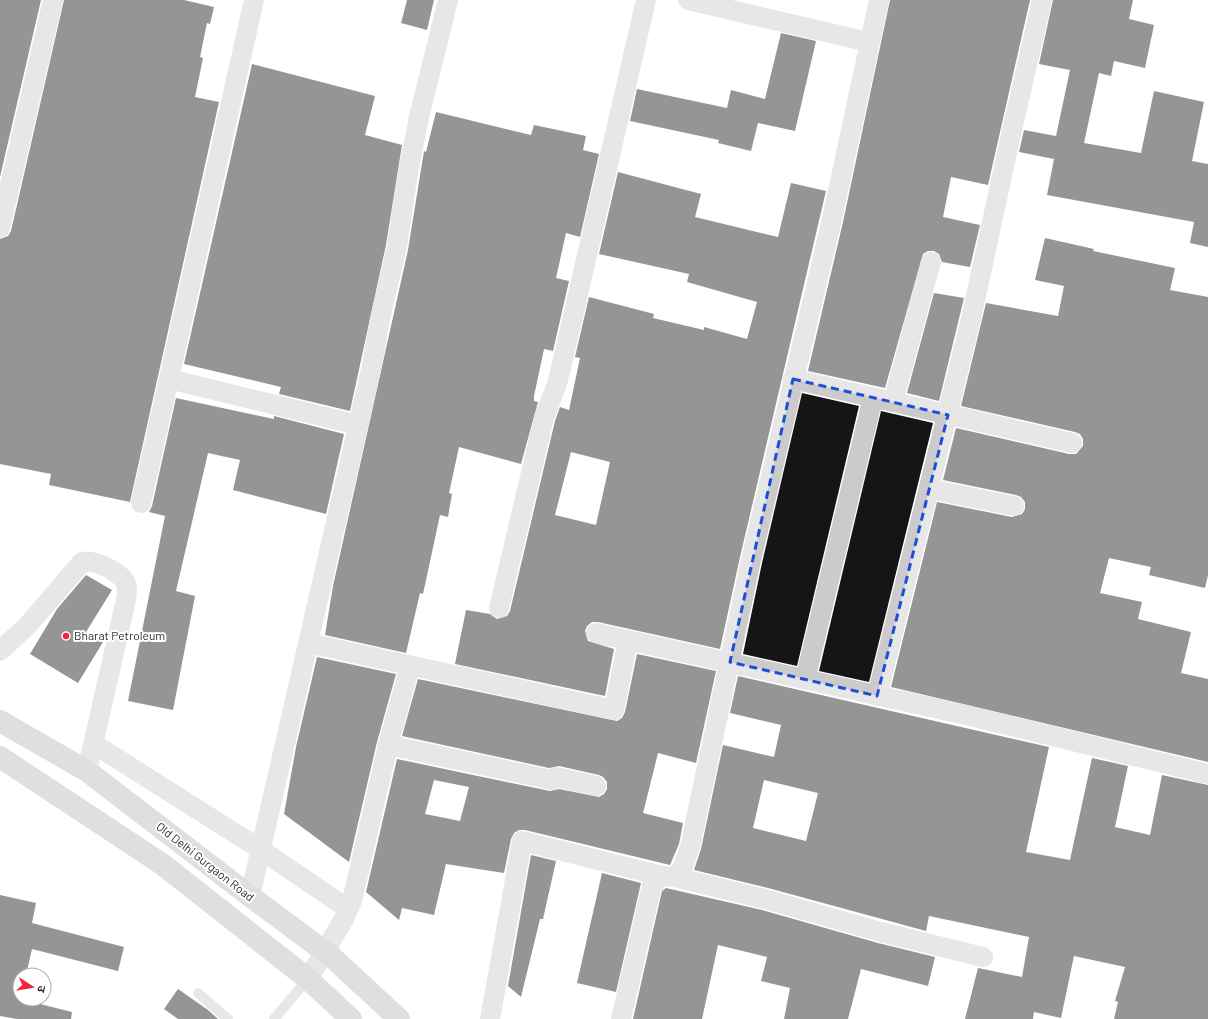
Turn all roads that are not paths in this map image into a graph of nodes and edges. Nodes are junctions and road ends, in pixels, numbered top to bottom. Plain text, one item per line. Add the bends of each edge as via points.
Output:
1 (53, 0) edge
2 (254, 0) edge
3 (448, 0) edge
4 (646, 0) edge
5 (688, 0) edge
6 (879, 0) edge
7 (1042, 0) edge
8 (869, 42) junction
9 (0, 228) edge
10 (931, 262) dead end
11 (169, 378) junction
12 (793, 379) junction
13 (873, 397) junction
14 (893, 402) junction
15 (948, 415) junction
16 (358, 425) junction
17 (1072, 443) dead end
18 (930, 489) junction
19 (142, 503) dead end
20 (1014, 506) dead end
21 (499, 608) dead end
22 (596, 633) dead end
23 (628, 640) junction
24 (308, 643) junction
25 (0, 651) edge
26 (730, 662) junction
27 (410, 666) junction
28 (805, 680) junction
29 (877, 696) junction
30 (0, 721) edge
31 (94, 744) junction
32 (388, 745) junction
33 (0, 757) edge
34 (87, 771) junction
35 (1208, 774) edge
36 (596, 786) dead end
37 (260, 849) junction
38 (668, 877) junction
39 (250, 896) junction
40 (348, 908) junction
41 (325, 951) junction
42 (982, 958) dead end
43 (308, 979) junction
44 (198, 994) dead end
45 (228, 1019) edge
46 (274, 1019) edge
47 (352, 1019) edge
48 (399, 1019) edge
49 (490, 1019) edge
50 (621, 1019) edge

1 - 9 street
2 - 11 street
3 - 16 street via 418,124 397,247
4 - 21 street via 558,381 544,418
5 - 8 street
6 - 8 street
7 - 15 street
8 - 12 street via 832,219
10 - 14 street
11 - 16 street
11 - 19 street
12 - 13 street
12 - 26 street
13 - 14 street
13 - 28 street
14 - 15 street
15 - 17 street
15 - 18 street
16 - 24 street
18 - 20 street
18 - 29 street
22 - 23 street
23 - 26 street
23 - 27 street via 614,710
24 - 27 street
24 - 37 street
25 - 31 street via 28,625 82,562 96,562 122,578 126,584 126,600
26 - 28 street
26 - 38 street via 690,847 682,869
27 - 32 street
28 - 29 street
29 - 35 street
30 - 34 main road, Old Delhi Gurgaon Road
31 - 34 street
31 - 37 street
32 - 36 street via 552,780 556,777
32 - 40 street via 358,882
33 - 43 main road via 162,864
34 - 39 main road, Old Delhi Gurgaon Road
37 - 39 street
37 - 40 street
38 - 42 street via 766,899
38 - 49 street via 522,841
38 - 50 street via 652,885 649,892
39 - 41 main road, Old Delhi Gurgaon Road
40 - 41 street
41 - 43 street
41 - 48 main road, Old Delhi Gurgaon Road
43 - 46 lane
43 - 47 main road
44 - 45 lane

